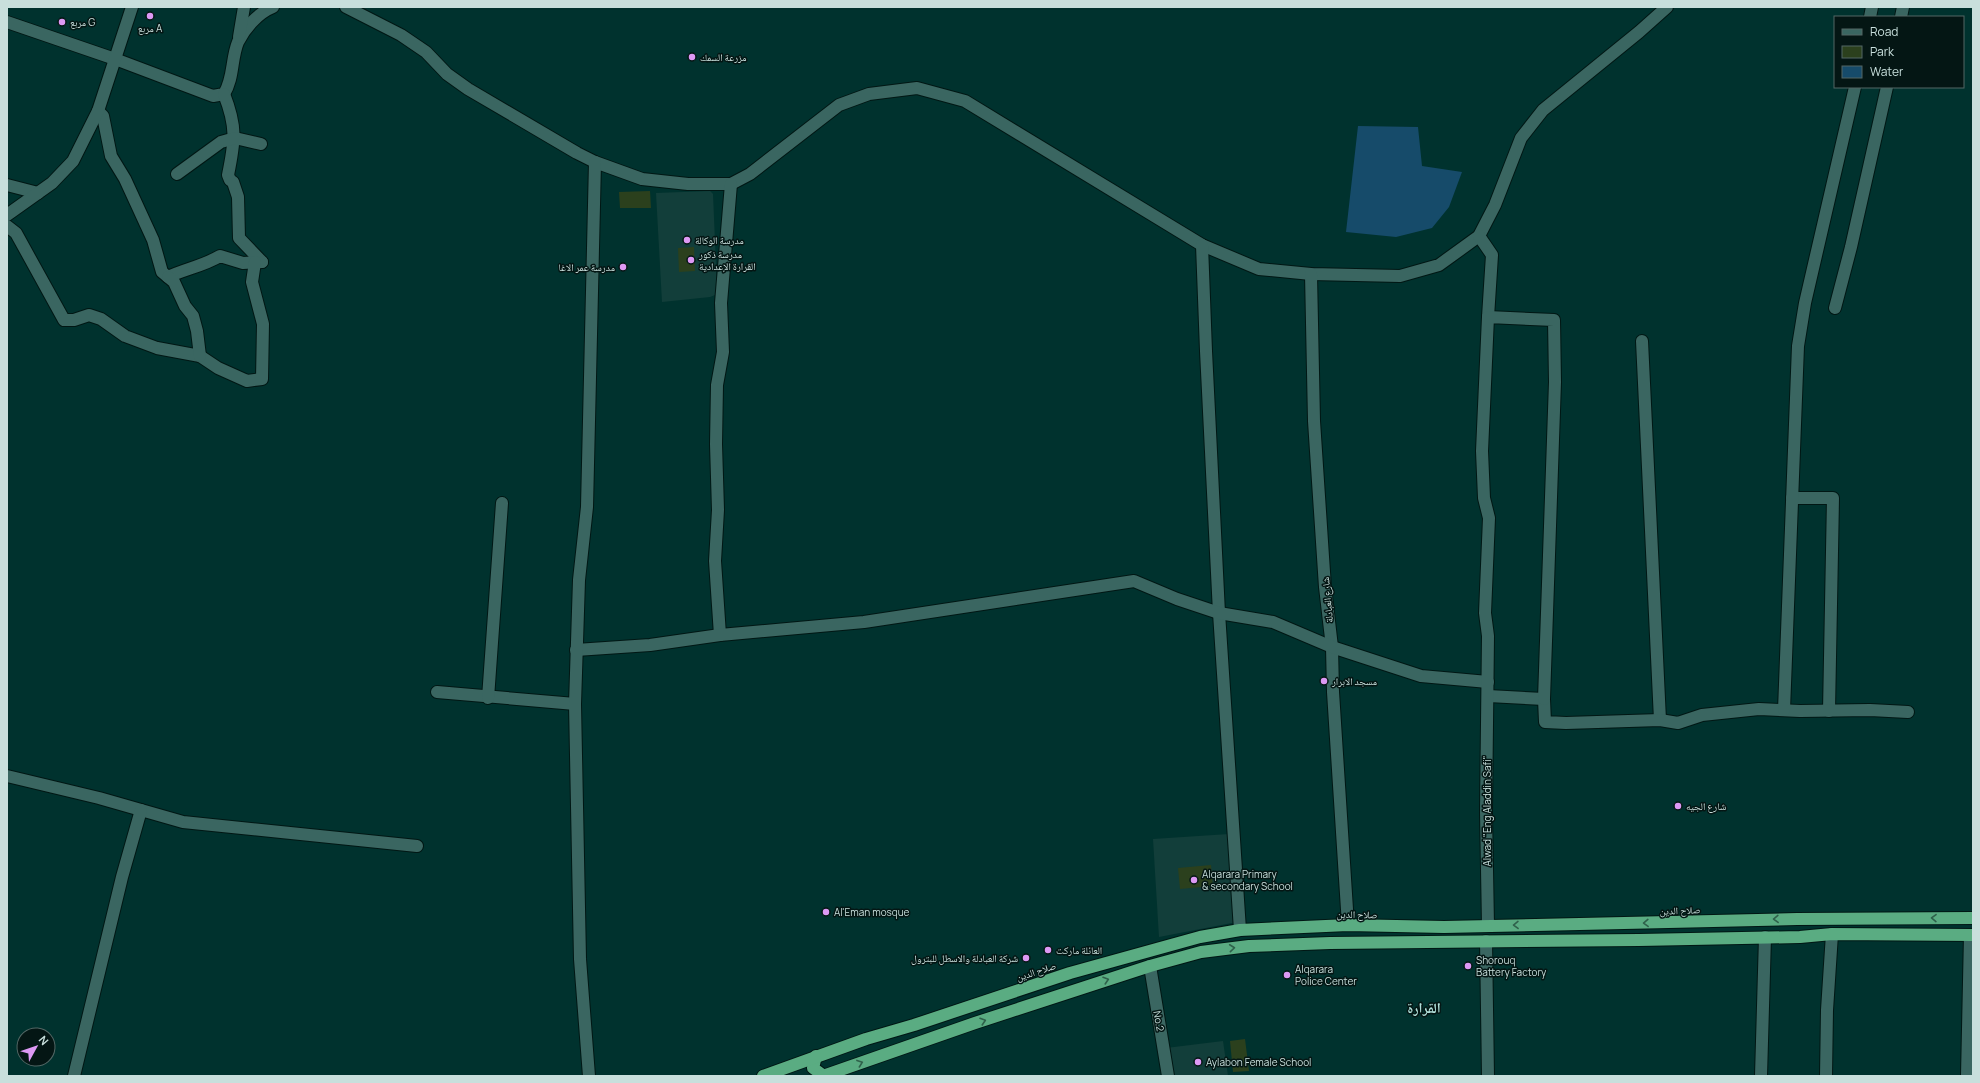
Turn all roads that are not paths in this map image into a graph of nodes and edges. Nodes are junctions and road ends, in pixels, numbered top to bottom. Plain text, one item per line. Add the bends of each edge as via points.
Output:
1 (132, 7) edge
2 (244, 7) edge
3 (273, 7) edge
4 (346, 7) edge
5 (1667, 7) edge
6 (7, 22) edge
7 (7, 27) edge
8 (238, 42) junction
9 (115, 59) junction
10 (1855, 88) edge
11 (1887, 88) edge
12 (224, 94) junction
13 (98, 111) junction
14 (235, 138) junction
15 (261, 144) dead end
16 (594, 162) junction
17 (177, 174) dead end
18 (731, 184) junction
19 (7, 185) edge
20 (38, 194) junction
21 (7, 215) edge
22 (7, 226) edge
23 (1478, 236) junction
24 (1202, 245) junction
25 (255, 262) junction
26 (1311, 274) junction
27 (168, 277) junction
28 (1835, 308) dead end
29 (1488, 317) junction
30 (1642, 341) dead end
31 (200, 356) junction
32 (1792, 498) junction
33 (502, 502) dead end
34 (1219, 613) junction
35 (720, 635) junction
36 (1332, 647) junction
37 (576, 650) junction
38 (1488, 682) junction
39 (437, 692) dead end
40 (1488, 696) junction
41 (488, 698) junction
42 (1544, 699) junction
43 (575, 704) junction
44 (1784, 710) junction
45 (1828, 711) junction
46 (1908, 712) dead end
47 (1660, 720) junction
48 (7, 776) edge
49 (141, 810) junction
50 (418, 846) dead end
51 (1973, 918) edge
52 (1803, 919) junction
53 (1348, 925) junction
54 (1378, 926) junction
55 (1416, 926) junction
56 (1488, 926) junction
57 (1240, 930) junction
58 (1832, 934) junction
59 (1972, 935) edge
60 (1765, 937) junction
61 (1800, 937) junction
62 (1486, 941) junction
63 (1379, 942) junction
64 (1415, 942) junction
65 (1150, 966) junction
66 (816, 1056) junction
67 (1970, 1061) edge
68 (74, 1076) edge
69 (589, 1076) edge
70 (763, 1076) edge
71 (823, 1076) edge
72 (1168, 1076) edge
73 (1488, 1076) edge
74 (1761, 1076) edge
75 (1826, 1076) edge
76 (1966, 1076) edge

1 - 9 street
2 - 8 street
3 - 8 street via 253,20
4 - 16 street via 401,35 426,52 447,74 468,89
5 - 23 street via 1543,110 1521,138 1495,205
6 - 9 street
7 - 9 street
8 - 12 street via 229,85
9 - 12 street via 213,96
9 - 13 street
10 - 32 street via 1799,338
11 - 28 street
12 - 14 street via 230,109
13 - 20 street via 73,161
13 - 27 street via 103,116 111,156 125,179 153,240 162,272
14 - 15 street
14 - 17 street via 221,142
14 - 25 street via 228,175 238,198 239,238 262,262
16 - 18 street via 642,179 688,184
16 - 37 street via 587,507 579,580
18 - 24 street via 750,174 839,105 869,94 916,88 965,100
18 - 35 street via 716,414 718,510 715,561
19 - 20 street
20 - 21 street
22 - 31 street via 16,233 64,320 89,315 101,319 125,336 157,348
23 - 26 street via 1439,265 1400,276
23 - 29 street, Alwad "Eng Aladdin Safi" via 1492,255
24 - 26 street via 1258,269
24 - 34 street
25 - 27 street via 244,263 220,256
25 - 31 street via 252,282 263,324 262,379 247,381 218,368
26 - 36 street, شارع العبادلة via 1314,421 1325,587
27 - 31 street via 174,282 192,316
29 - 38 street, Alwad "Eng Aladdin Safi" via 1482,451 1484,498 1490,518 1485,613
29 - 42 street via 1554,320 1555,382
30 - 47 street
32 - 44 street
32 - 45 street via 1833,498
33 - 41 street
34 - 35 street via 1177,599 1134,580 864,622
34 - 36 street via 1273,622
34 - 57 street
35 - 37 street via 650,645
36 - 38 street via 1421,676
36 - 53 street, شارع العبادلة
37 - 43 street
38 - 40 street, Alwad "Eng Aladdin Safi"
39 - 41 street
40 - 42 street
40 - 56 street, Alwad "Eng Aladdin Safi"
41 - 43 street
42 - 47 street via 1545,722 1566,724
43 - 69 street via 580,959
44 - 45 street
44 - 47 street via 1760,709 1702,715 1678,723
45 - 46 street
48 - 49 street
49 - 50 street via 183,822
49 - 68 street via 122,877
51 -> 52 highway, صلاح الدين
52 -> 56 highway, صلاح الدين
52 - 61 highway via 1797,925
53 - 54 highway, صلاح الدين
53 - 57 highway, صلاح الدين
54 - 55 highway, صلاح الدين
54 - 63 highway via 1373,935
55 - 56 highway, صلاح الدين
55 - 64 highway via 1420,933
57 - 66 highway, صلاح الدين via 1200,937 1070,973
58 - 59 highway
58 - 61 highway
58 - 75 street
59 - 67 street
60 - 61 highway
60 - 62 highway
60 - 74 street
62 - 64 highway
62 - 73 street
63 - 64 highway
65 -> 63 highway via 1201,952 1249,946
71 -> 65 highway
65 - 72 street, No.2
66 - 70 highway, صلاح الدين
66 - 71 highway via 813,1068
67 - 76 street

